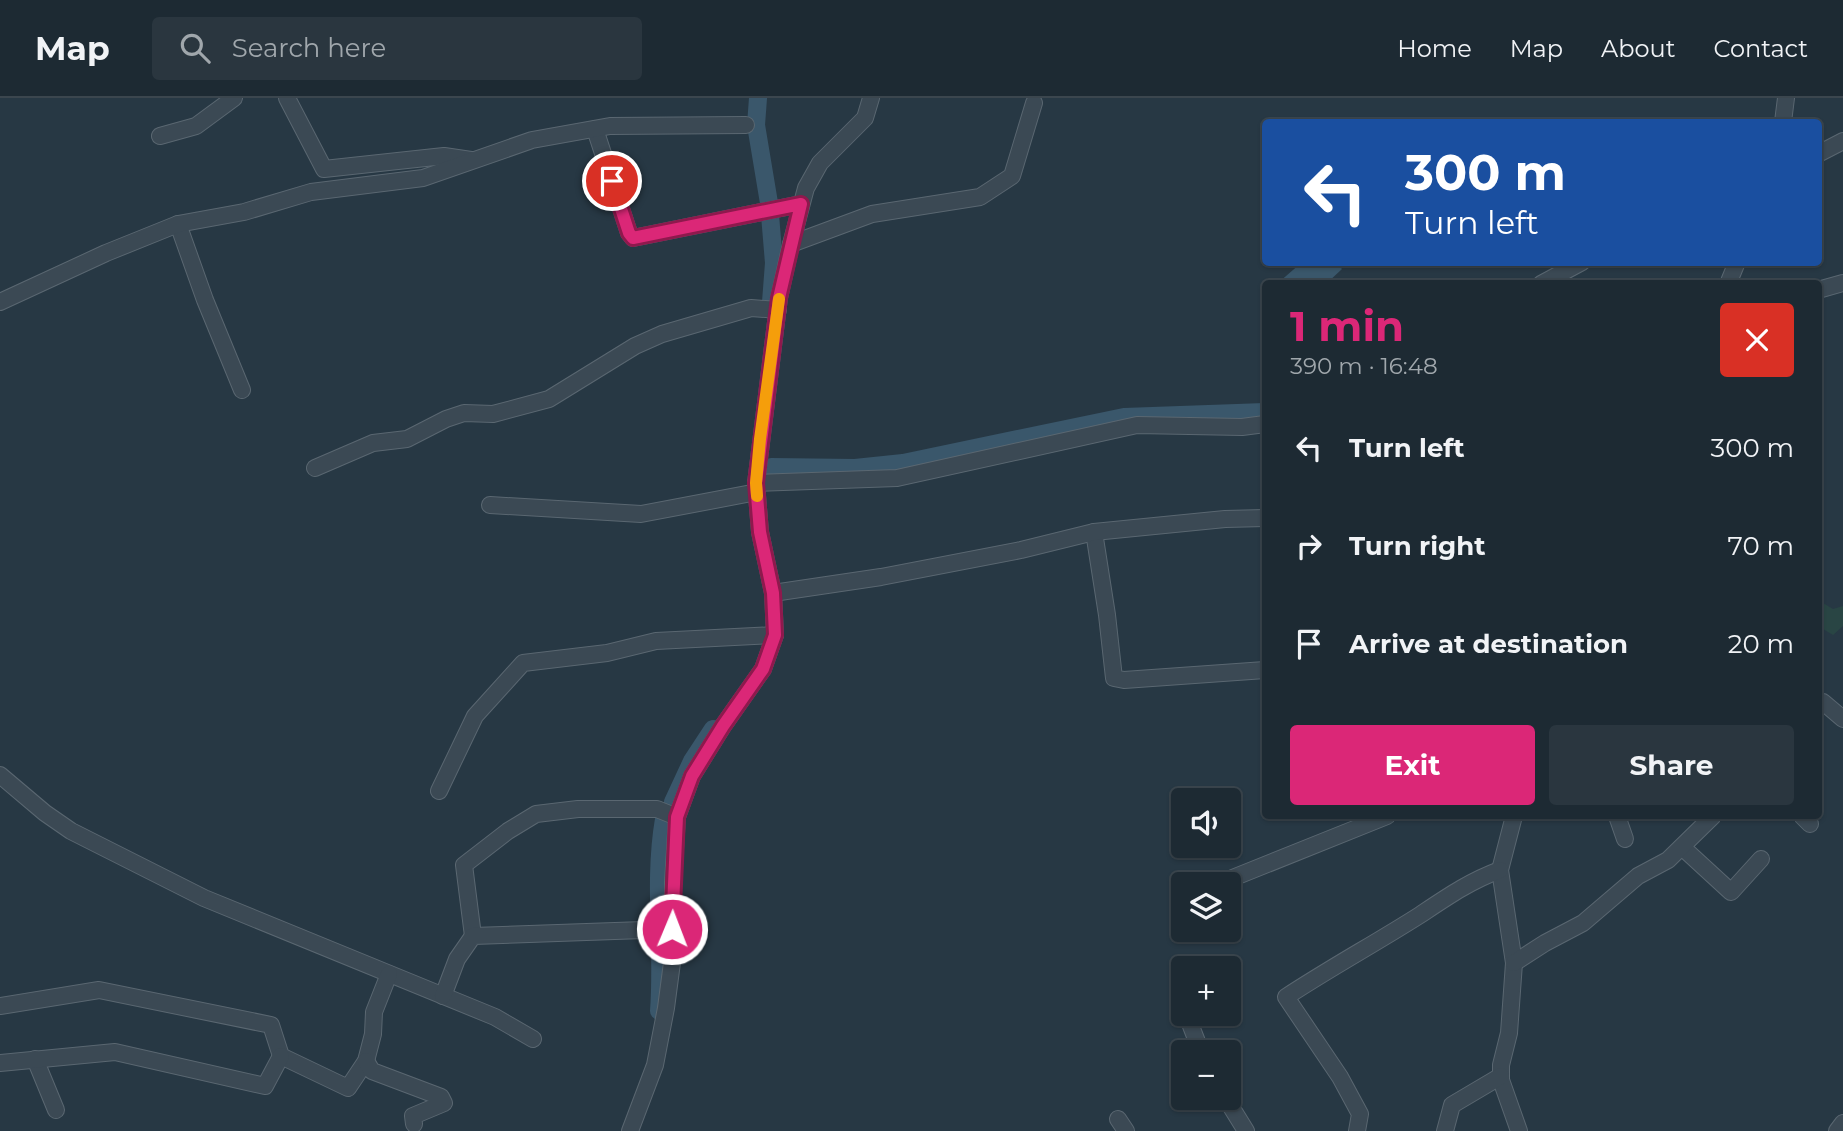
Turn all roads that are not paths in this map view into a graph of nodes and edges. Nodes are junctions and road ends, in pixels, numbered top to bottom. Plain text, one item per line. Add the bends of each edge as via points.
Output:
1 (234, 98) edge
2 (287, 98) edge
3 (871, 98) edge
4 (1786, 98) edge
5 (1034, 103) dead end
6 (1783, 119) edge
7 (746, 125) dead end
8 (595, 129) junction
9 (160, 136) dead end
10 (1843, 141) edge
11 (1822, 152) edge
12 (473, 160) junction
13 (801, 204) junction
14 (178, 224) junction
15 (791, 244) junction
16 (1575, 266) edge
17 (1548, 280) edge
18 (1843, 283) edge
19 (1822, 289) edge
20 (0, 302) edge
21 (778, 310) junction
22 (242, 390) dead end
23 (1262, 424) edge
24 (315, 468) dead end
25 (757, 487) junction
26 (490, 505) dead end
27 (1262, 519) edge
28 (1094, 532) junction
29 (773, 593) junction
30 (775, 635) junction
31 (1262, 670) edge
32 (1822, 703) edge
33 (1843, 719) edge
34 (0, 775) edge
35 (439, 791) dead end
36 (677, 817) junction
37 (1380, 819) edge
38 (1513, 819) edge
39 (1617, 819) edge
40 (1710, 819) edge
41 (1625, 839) dead end
42 (1682, 847) junction
43 (1761, 859) dead end
44 (1500, 870) junction
45 (1241, 875) edge
46 (664, 929) junction
47 (473, 936) junction
48 (1514, 962) junction
49 (389, 974) junction
50 (443, 996) junction
51 (0, 1006) edge
52 (533, 1039) dead end
53 (281, 1056) junction
54 (35, 1059) junction
55 (366, 1061) junction
56 (0, 1063) edge
57 (1501, 1076) junction
58 (56, 1110) dead end
59 (1233, 1110) edge
60 (1843, 1123) edge
61 (414, 1124) dead end
62 (1361, 1130) edge
63 (630, 1131) edge
64 (1246, 1131) edge
65 (1445, 1131) edge
66 (1520, 1131) edge
67 (1836, 1131) edge

1 - 9 street via 197,126
2 - 12 street via 324,169 444,156
3 - 13 street via 865,118 820,163
4 - 6 street
5 - 15 street via 1012,176 979,198 872,214
7 - 8 street
8 - 12 street via 532,140
8 - 13 street via 633,238
10 - 11 street
12 - 14 street via 423,178 311,192 244,212
13 - 15 street
14 - 20 street
14 - 22 street
15 - 21 street
16 - 17 street
18 - 19 street
21 - 24 street via 751,308 662,334 549,399 493,414 464,413 407,439 373,443
21 - 25 street
23 - 25 street via 1137,425 897,478
25 - 26 street via 641,513
25 - 29 street via 760,532
27 - 28 street
28 - 29 street via 881,577
28 - 31 street via 1114,678
29 - 30 street
30 - 35 street via 656,641 607,653 523,663 475,716
30 - 36 street via 763,669 692,776
32 - 33 street
34 - 49 street via 45,813 82,836 204,898
36 - 46 street
36 - 47 street via 657,808 536,814 464,865
37 - 45 street
38 - 44 street
39 - 41 street
40 - 42 street
42 - 43 street via 1731,892
42 - 48 street via 1583,923
44 - 48 street
44 - 62 street via 1449,894 1286,997 1340,1077 1360,1114
46 - 47 street
46 - 63 street via 673,955 655,1065
47 - 50 street via 457,959
48 - 57 street
49 - 50 street
49 - 55 street via 374,1012
50 - 52 street
51 - 53 street via 99,990 271,1025
53 - 54 street via 265,1086 115,1052
53 - 55 street via 348,1088
54 - 56 street
54 - 58 street
55 - 61 street via 372,1071 441,1097 444,1104 413,1116
57 - 65 street via 1452,1105
57 - 66 street
59 - 64 street
60 - 67 street

